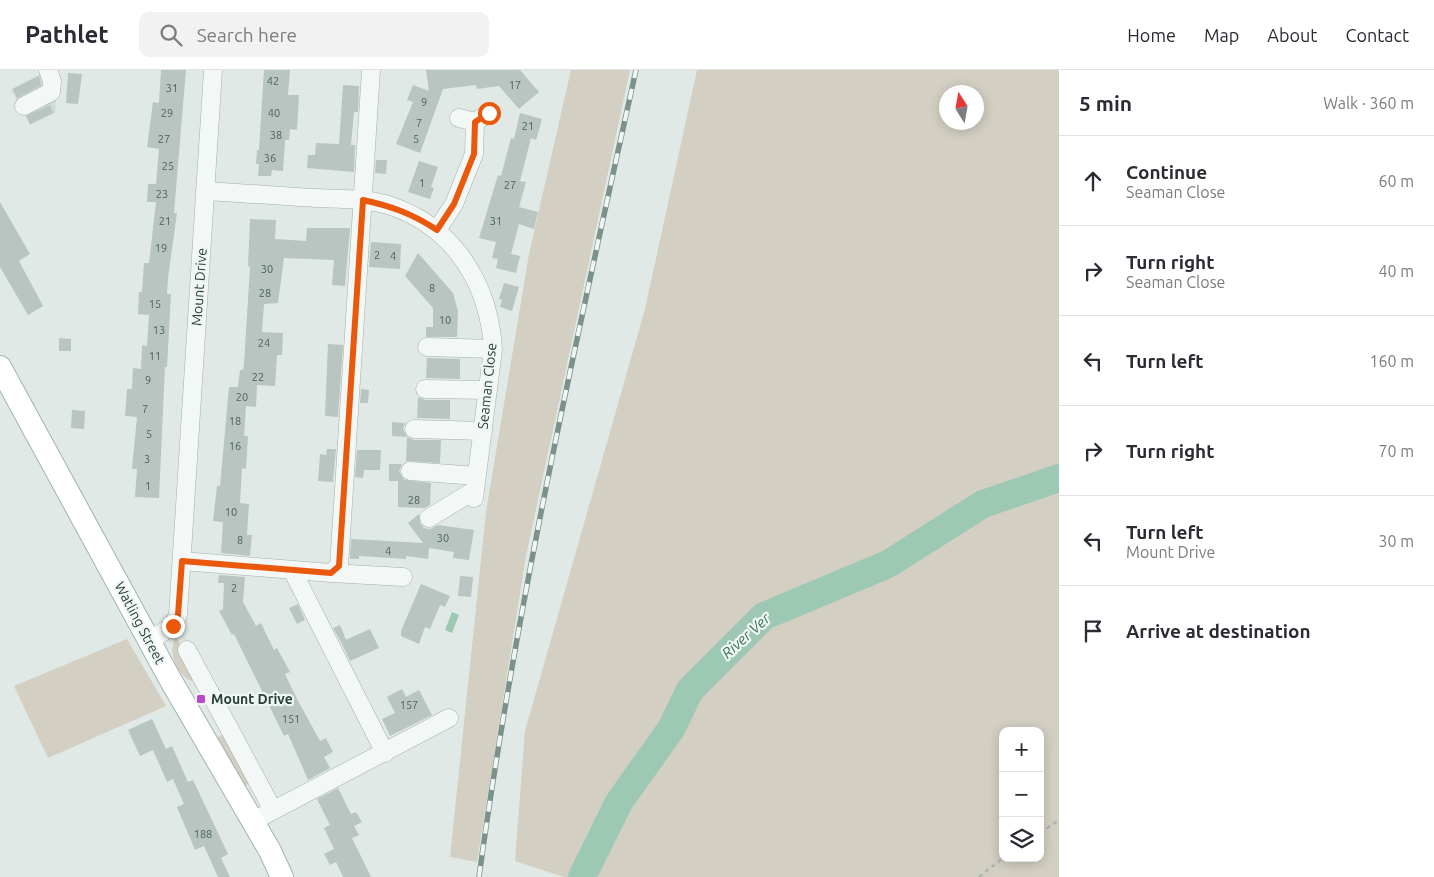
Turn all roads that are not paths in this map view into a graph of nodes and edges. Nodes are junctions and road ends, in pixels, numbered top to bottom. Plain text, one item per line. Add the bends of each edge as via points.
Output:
1 (48, 70) edge
2 (213, 70) edge
3 (371, 70) edge
4 (24, 106) dead end
5 (474, 118) dead end
6 (205, 191) junction
7 (363, 200) junction
8 (437, 230) junction
9 (427, 347) dead end
10 (493, 349) junction
11 (0, 367) edge
12 (425, 389) dead end
13 (488, 390) junction
14 (414, 429) dead end
15 (483, 431) junction
16 (410, 470) dead end
17 (475, 488) junction
18 (429, 518) dead end
19 (182, 561) junction
20 (292, 570) junction
21 (331, 573) junction
22 (403, 577) dead end
23 (150, 640) junction
24 (187, 650) dead end
25 (202, 677) junction
26 (178, 693) junction
27 (216, 704) junction
28 (192, 717) junction
29 (449, 718) dead end
30 (229, 726) junction
31 (205, 739) junction
32 (384, 752) junction
33 (260, 782) junction
34 (237, 795) junction
35 (273, 810) junction
36 (253, 821) junction
37 (282, 877) edge

1 - 4 street via 51,92
2 - 6 street, Mount Drive
3 - 7 street
5 - 8 street via 474,154 454,204
6 - 7 street, Seaman Close
6 - 19 street, Mount Drive
7 - 8 street, Seaman Close via 390,205 417,216
7 - 21 street via 339,566
8 - 10 street, Seaman Close via 470,267 489,319
9 - 10 street
10 - 13 street, Seaman Close
11 - 23 main road, Watling Street
12 - 13 street
13 - 15 street, Seaman Close
14 - 15 street
15 - 17 street, Seaman Close
16 - 17 street
17 - 18 street
19 - 20 street
19 - 23 street, Mount Drive via 178,615 173,626
20 - 21 street
20 - 32 street
21 - 22 street
23 - 26 main road, Watling Street
24 - 25 street
25 - 26 street
25 - 27 street
26 - 28 main road, Watling Street
27 - 28 street
27 - 30 street
28 - 31 main road, Watling Street
29 - 32 street
30 - 31 street
30 - 33 street
31 - 34 main road, Watling Street
32 - 35 street
33 - 34 street
33 - 35 street
34 - 36 main road, Watling Street
35 - 36 street
36 - 37 main road, Watling Street

